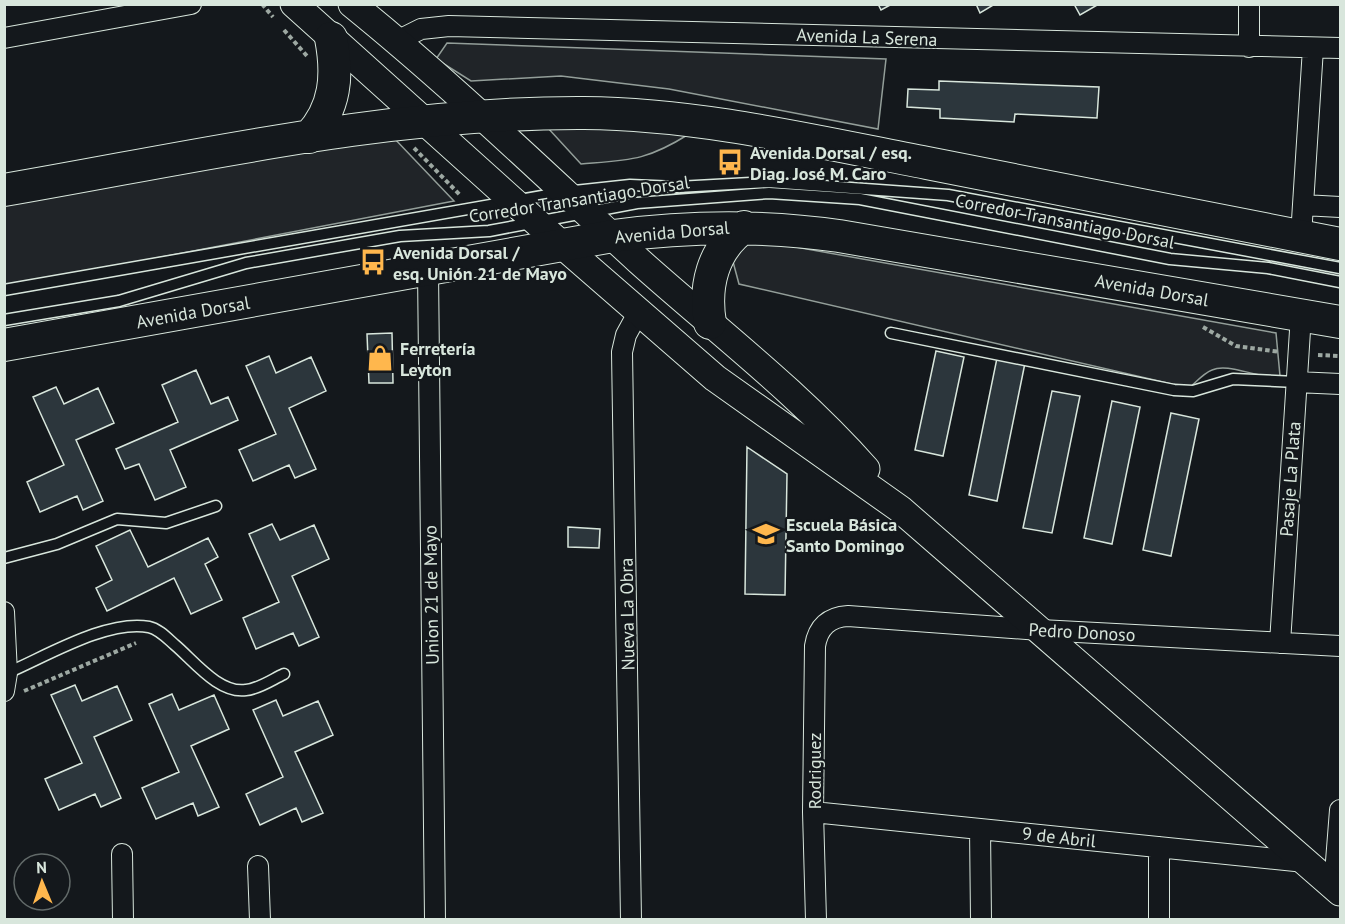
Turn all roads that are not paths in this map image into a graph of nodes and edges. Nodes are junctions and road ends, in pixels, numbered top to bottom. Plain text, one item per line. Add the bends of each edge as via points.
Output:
1 (192, 4) edge
2 (294, 4) edge
3 (352, 4) edge
4 (1249, 4) edge
5 (4, 38) edge
6 (331, 38) junction
7 (397, 41) junction
8 (1249, 47) junction
9 (1313, 48) junction
10 (1341, 48) edge
11 (484, 117) junction
12 (423, 121) junction
13 (309, 136) junction
14 (4, 190) edge
15 (565, 192) junction
16 (513, 201) junction
17 (1341, 207) edge
18 (585, 211) junction
19 (535, 221) junction
20 (1302, 221) junction
21 (744, 227) junction
22 (613, 236) junction
23 (1341, 244) edge
24 (562, 245) junction
25 (1341, 268) edge
26 (428, 270) junction
27 (1341, 282) edge
28 (4, 290) edge
29 (638, 313) junction
30 (1301, 315) junction
31 (4, 320) edge
32 (1341, 322) edge
33 (711, 323) junction
34 (891, 333) dead end
35 (4, 345) edge
36 (1296, 382) junction
37 (1341, 384) edge
38 (216, 507) dead end
39 (900, 509) junction
40 (4, 558) edge
41 (4, 612) edge
42 (825, 624) joint
43 (1040, 630) junction
44 (1280, 643) junction
45 (1341, 646) edge
46 (284, 674) dead end
47 (9, 687) edge
48 (1341, 810) edge
49 (813, 812) junction
50 (980, 829) junction
51 (1159, 847) junction
52 (122, 854) dead end
53 (1305, 862) junction
54 (258, 866) dead end
55 (1337, 890) edge
56 (123, 920) edge
57 (260, 920) edge
58 (435, 920) edge
59 (631, 920) edge
60 (816, 920) edge
61 (981, 920) edge
62 (1159, 920) edge

1 - 5 street
2 - 6 main road
3 - 7 main road
4 - 8 street
6 - 12 main road
6 - 13 main road via 334,88 325,114
7 - 8 street, Avenida La Serena via 421,29 449,26
7 - 11 main road
8 - 9 street, Avenida La Serena
9 - 10 street, Avenida La Serena
9 - 20 street
11 - 12 main road
11 - 15 main road
11 - 20 main road via 640,116 747,128
12 - 13 main road
12 - 16 main road
13 - 14 main road
15 - 16 lane, Corredor Transantiago Dorsal
15 - 18 main road
15 - 25 lane, Corredor Transantiago Dorsal via 630,185 768,182 948,195
16 - 19 main road
16 - 28 lane, Corredor Transantiago Dorsal
17 - 20 street
18 - 19 lane, Corredor Transantiago Dorsal
18 - 22 main road
18 - 27 lane, Corredor Transantiago Dorsal via 769,193 860,199 1170,259 1258,266
19 - 24 main road
19 - 31 lane, Corredor Transantiago Dorsal via 475,233 400,236 246,263 119,301
20 - 23 main road
21 - 22 main road, Avenida Dorsal
21 - 30 main road, Avenida Dorsal via 839,236
21 - 33 main road via 726,244 711,274 707,301
22 - 24 main road, Avenida Dorsal
22 - 33 main road
24 - 26 main road, Avenida Dorsal
24 - 29 main road
26 - 35 main road, Avenida Dorsal
26 - 58 street, Union 21 de Mayo
29 - 39 main road via 731,392
29 - 59 street, Nueva La Obra via 622,352
30 - 32 main road, Avenida Dorsal
30 - 36 street, Pasaje La Plata
33 - 39 main road via 829,430
34 - 36 lane via 1174,390 1193,391 1233,379
36 - 37 street
36 - 44 street, Pasaje La Plata
38 - 40 lane via 166,523 117,519 57,544
39 - 43 main road
41 - 47 street
42 - 43 street, Pedro Donoso via 848,616
42 - 49 street, Rodriguez via 815,646
43 - 44 street, Pedro Donoso
43 - 53 main road
44 - 45 street, Pedro Donoso
46 - 47 lane via 248,690 224,686 161,633 151,627 131,626 108,629
48 - 55 street
49 - 50 street, 9 de Abril
49 - 60 street, Rodriguez
50 - 51 street, 9 de Abril
50 - 61 street
51 - 53 street, 9 de Abril
51 - 62 street
52 - 56 street
53 - 55 main road
54 - 57 street

